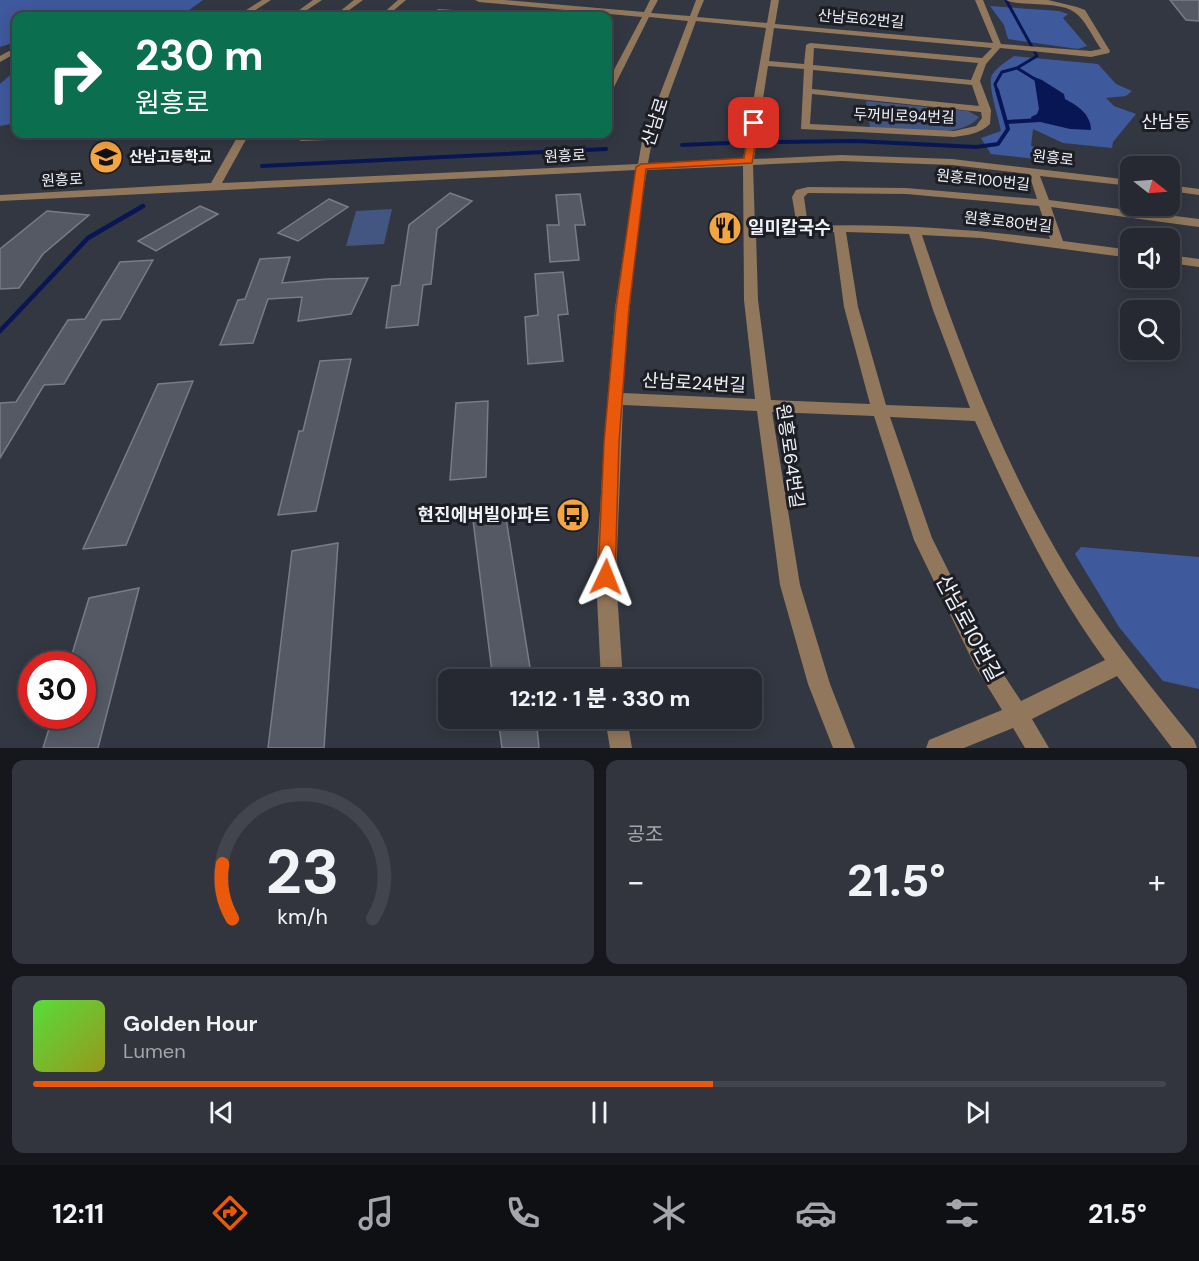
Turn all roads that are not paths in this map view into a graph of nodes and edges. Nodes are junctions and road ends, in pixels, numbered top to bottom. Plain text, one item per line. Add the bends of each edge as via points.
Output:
1 (267, 0) edge
2 (318, 0) edge
3 (359, 0) edge
4 (402, 0) edge
5 (479, 0) edge
6 (654, 0) edge
7 (700, 0) edge
8 (775, 0) edge
9 (979, 0) edge
10 (1010, 0) edge
11 (527, 2) edge
12 (248, 12) edge
13 (300, 12) edge
14 (342, 12) edge
15 (387, 12) edge
16 (440, 12) edge
17 (456, 12) edge
18 (647, 14) junction
19 (693, 18) junction
20 (770, 25) junction
21 (998, 46) junction
22 (12, 53) dead end
23 (0, 59) edge
24 (984, 61) junction
25 (764, 63) junction
26 (808, 67) junction
27 (612, 81) edge
28 (975, 83) junction
29 (807, 91) junction
30 (986, 110) junction
31 (242, 138) edge
32 (748, 161) junction
33 (641, 167) junction
34 (1033, 171) junction
35 (1120, 182) edge
36 (215, 186) junction
37 (1180, 189) edge
38 (1199, 192) edge
39 (0, 198) edge
40 (1044, 203) junction
41 (1199, 223) edge
42 (839, 228) junction
43 (803, 229) junction
44 (914, 230) junction
45 (748, 231) junction
46 (1058, 244) junction
47 (1120, 252) edge
48 (1180, 260) edge
49 (1199, 263) edge
50 (615, 399) junction
51 (763, 406) junction
52 (880, 411) junction
53 (980, 415) junction
54 (1119, 664) junction
55 (611, 669) edge
56 (1017, 715) junction
57 (618, 729) edge
58 (621, 748) edge
59 (844, 748) edge
60 (937, 748) edge
61 (1038, 748) edge
62 (1186, 748) edge

1 - 12 street
2 - 13 street
3 - 14 street
4 - 15 street
5 - 11 street, 산남로62번길
6 - 18 street
7 - 19 street, 산남로
8 - 20 street, 원흥로64번길
9 - 21 street
10 - 21 street, 산남로62번길 via 1069,6 1082,12 1106,49 1100,54
11 - 18 street, 산남로62번길
16 - 17 street
18 - 19 street, 산남로62번길
18 - 27 street
19 - 20 street, 산남로62번길
19 - 33 street, 산남로 via 656,113
20 - 21 street, 산남로62번길
20 - 25 street, 원흥로64번길
21 - 24 street
22 - 23 street
24 - 26 street via 810,45
24 - 28 street
25 - 26 street
25 - 32 street, 원흥로64번길
26 - 28 street
26 - 29 street
28 - 30 street
29 - 30 street, 두꺼비로94번길
29 - 30 street, 두꺼비로94번길 via 805,127 954,134 984,126 988,119
31 - 36 street
32 - 33 street, 원흥로
32 - 34 street, 원흥로 via 905,160
32 - 45 street, 원흥로64번길
33 - 36 street, 원흥로
33 - 50 street, 산남로 via 622,308
34 - 35 street, 원흥로
34 - 40 street, 원흥로80번길
36 - 39 street, 원흥로
37 - 38 street
40 - 41 street, 원흥로100번길
40 - 43 street, 원흥로100번길 via 902,190 808,190 798,197
40 - 46 street, 원흥로80번길
42 - 43 street, 원흥로80번길
42 - 44 street, 원흥로80번길
42 - 52 street via 851,307
43 - 45 street, 원흥로80번길
44 - 46 street, 원흥로80번길
44 - 53 street
45 - 51 street, 원흥로64번길
46 - 47 street
48 - 49 street
50 - 51 street, 산남로24번길
50 - 55 street, 산남로 via 606,577
51 - 52 street, 산남로24번길
51 - 59 street, 원흥로64번길 via 790,585 819,684
52 - 53 street, 산남로24번길
52 - 56 street, 산남로10번길 via 923,540 982,659
53 - 54 street via 1060,575
54 - 56 street
54 - 62 street
56 - 60 street
56 - 61 street, 산남로10번길
57 - 58 street

